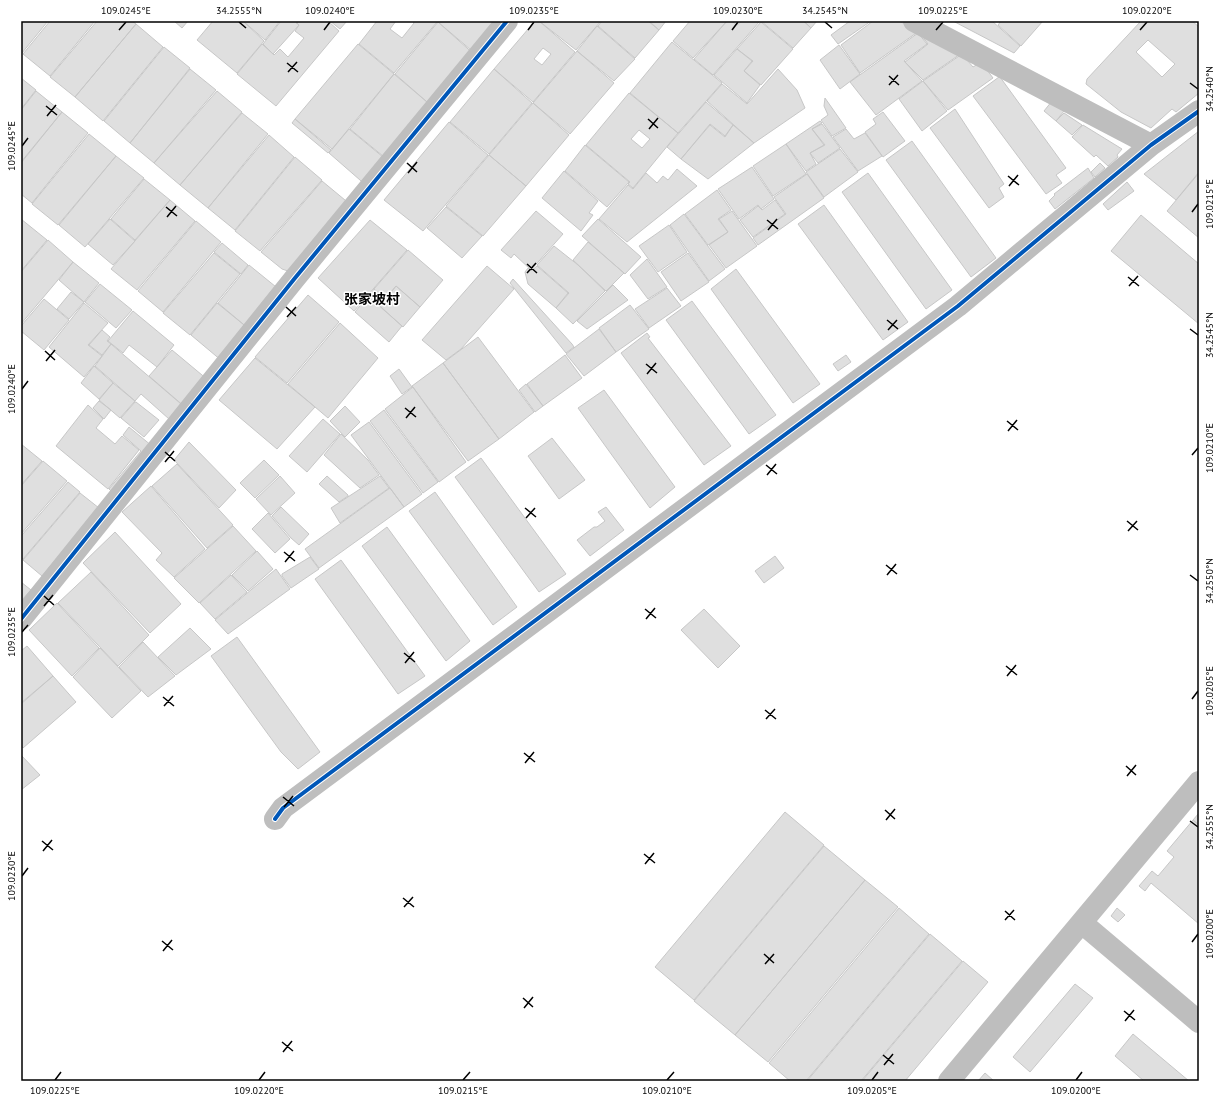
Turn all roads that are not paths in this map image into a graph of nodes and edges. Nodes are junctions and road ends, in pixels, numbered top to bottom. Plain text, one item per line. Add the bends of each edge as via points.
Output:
1 (507, 21) edge
2 (914, 21) edge
3 (1199, 111) edge
4 (1151, 145) junction
5 (21, 619) edge
6 (1199, 782) edge
7 (275, 819) dead end
8 (1082, 923) junction
9 (1199, 1022) edge
10 (949, 1081) edge

1 - 5 street via 295,278
2 - 4 street
3 - 4 street
4 - 7 street via 958,306 283,808
6 - 8 street
8 - 9 street
8 - 10 street

